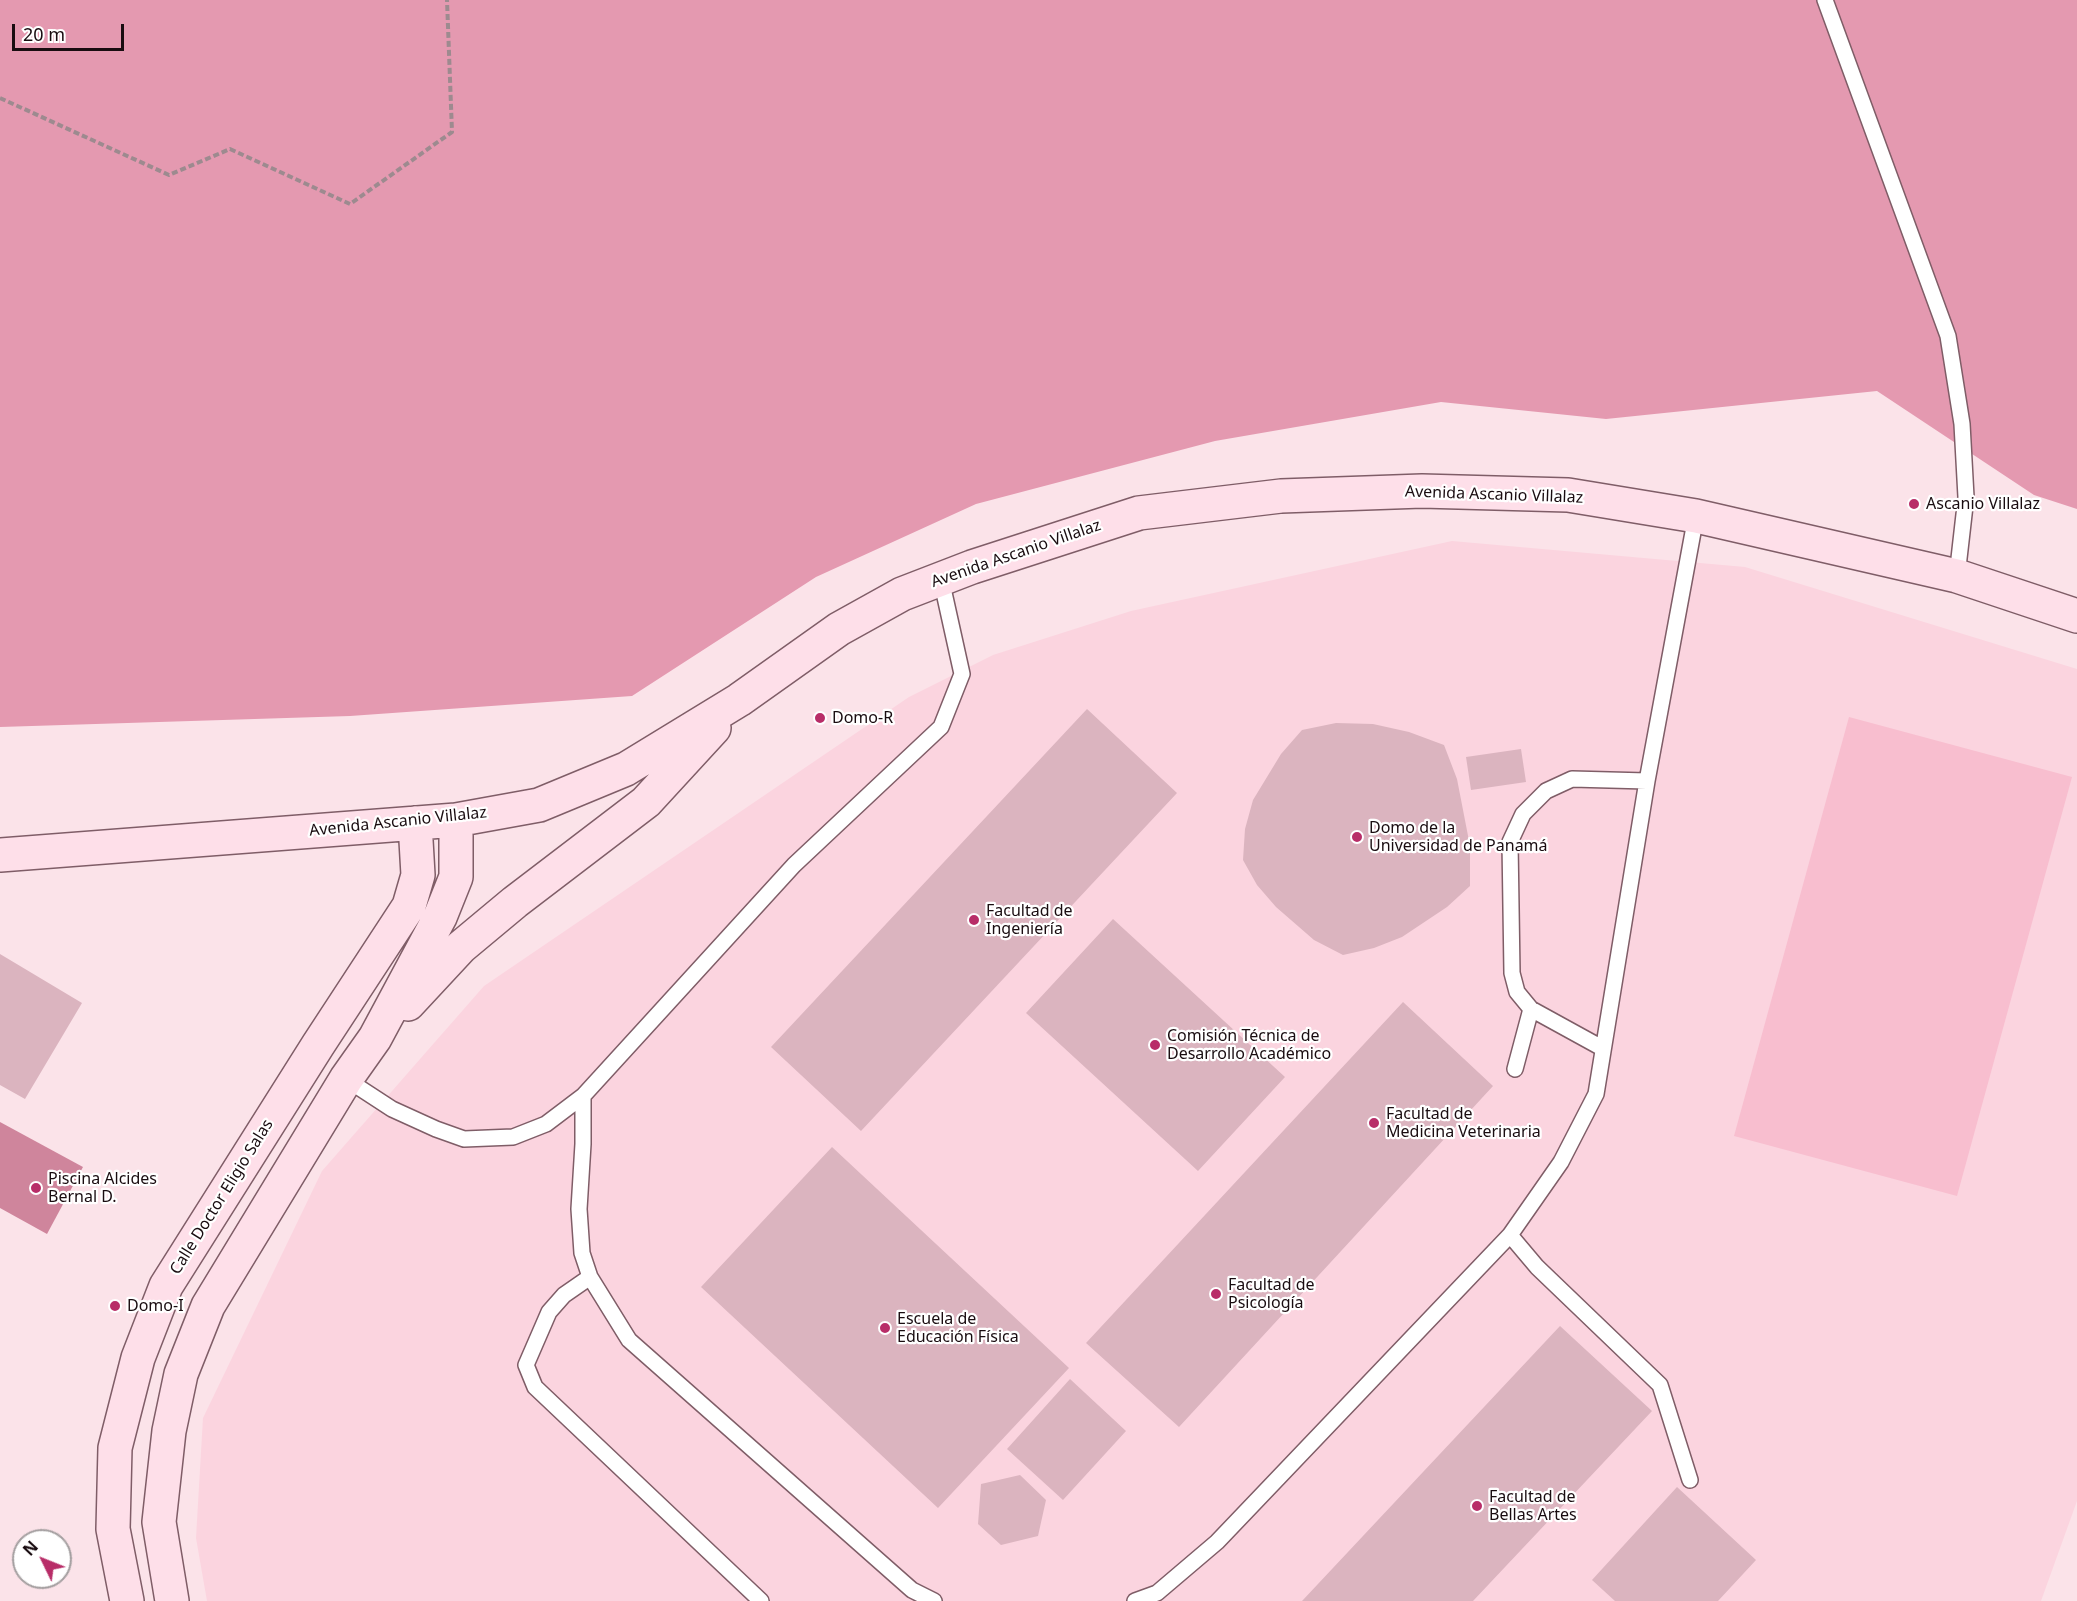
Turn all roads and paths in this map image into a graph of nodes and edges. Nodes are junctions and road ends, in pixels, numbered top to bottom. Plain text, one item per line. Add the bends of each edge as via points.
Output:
1 (447, 0) edge
2 (1826, 0) edge
3 (0, 98) edge
4 (1695, 516) junction
5 (1957, 576) junction
6 (941, 579) junction
7 (2077, 616) edge
8 (739, 700) junction
9 (1647, 781) junction
10 (456, 820) junction
11 (415, 823) junction
12 (0, 855) edge
13 (1531, 1009) junction
14 (375, 1038) junction
15 (1602, 1048) junction
16 (1515, 1069) dead end
17 (346, 1079) junction
18 (583, 1096) junction
19 (1510, 1235) junction
20 (590, 1277) junction
21 (1690, 1480) dead end
22 (127, 1601) edge
23 (172, 1601) edge
24 (761, 1601) edge
25 (934, 1601) edge
26 (1135, 1601) edge

1 - 3 path via 452,132 350,204 230,149 169,175
2 - 5 lane via 1948,336 1962,424 1966,497
4 - 5 main road, Avenida Ascanio Villalaz
4 - 6 main road, Avenida Ascanio Villalaz via 1568,495 1422,491 1281,496 1139,513
4 - 9 lane
5 - 7 main road, Avenida Ascanio Villalaz
6 - 8 main road, Avenida Ascanio Villalaz via 902,594 839,629
6 - 18 lane via 962,674 941,727 794,865
8 - 10 main road, Avenida Ascanio Villalaz via 626,769 539,805
8 - 14 main road via 646,802 461,947
9 - 13 lane via 1572,779 1546,791 1523,814 1510,842 1512,973 1517,992
9 - 15 lane
10 - 11 main road, Avenida Ascanio Villalaz
10 - 14 main road via 456,877 440,917
11 - 12 main road, Avenida Ascanio Villalaz
11 - 22 main road, Calle Doctor Eligio Salas via 418,875 409,906 166,1286 138,1358 115,1448 113,1529
13 - 15 lane
13 - 16 lane
14 - 17 main road
15 - 19 lane via 1596,1094 1561,1162
17 - 18 lane via 392,1109 464,1139 513,1137 546,1124
17 - 23 main road via 208,1306 181,1374 169,1431 159,1522
18 - 20 lane via 579,1209 582,1253
19 - 21 lane via 1537,1267 1660,1385
19 - 26 lane via 1217,1542 1157,1593
20 - 24 lane via 564,1295 549,1312 526,1365 535,1387
20 - 25 lane via 630,1340 912,1590

